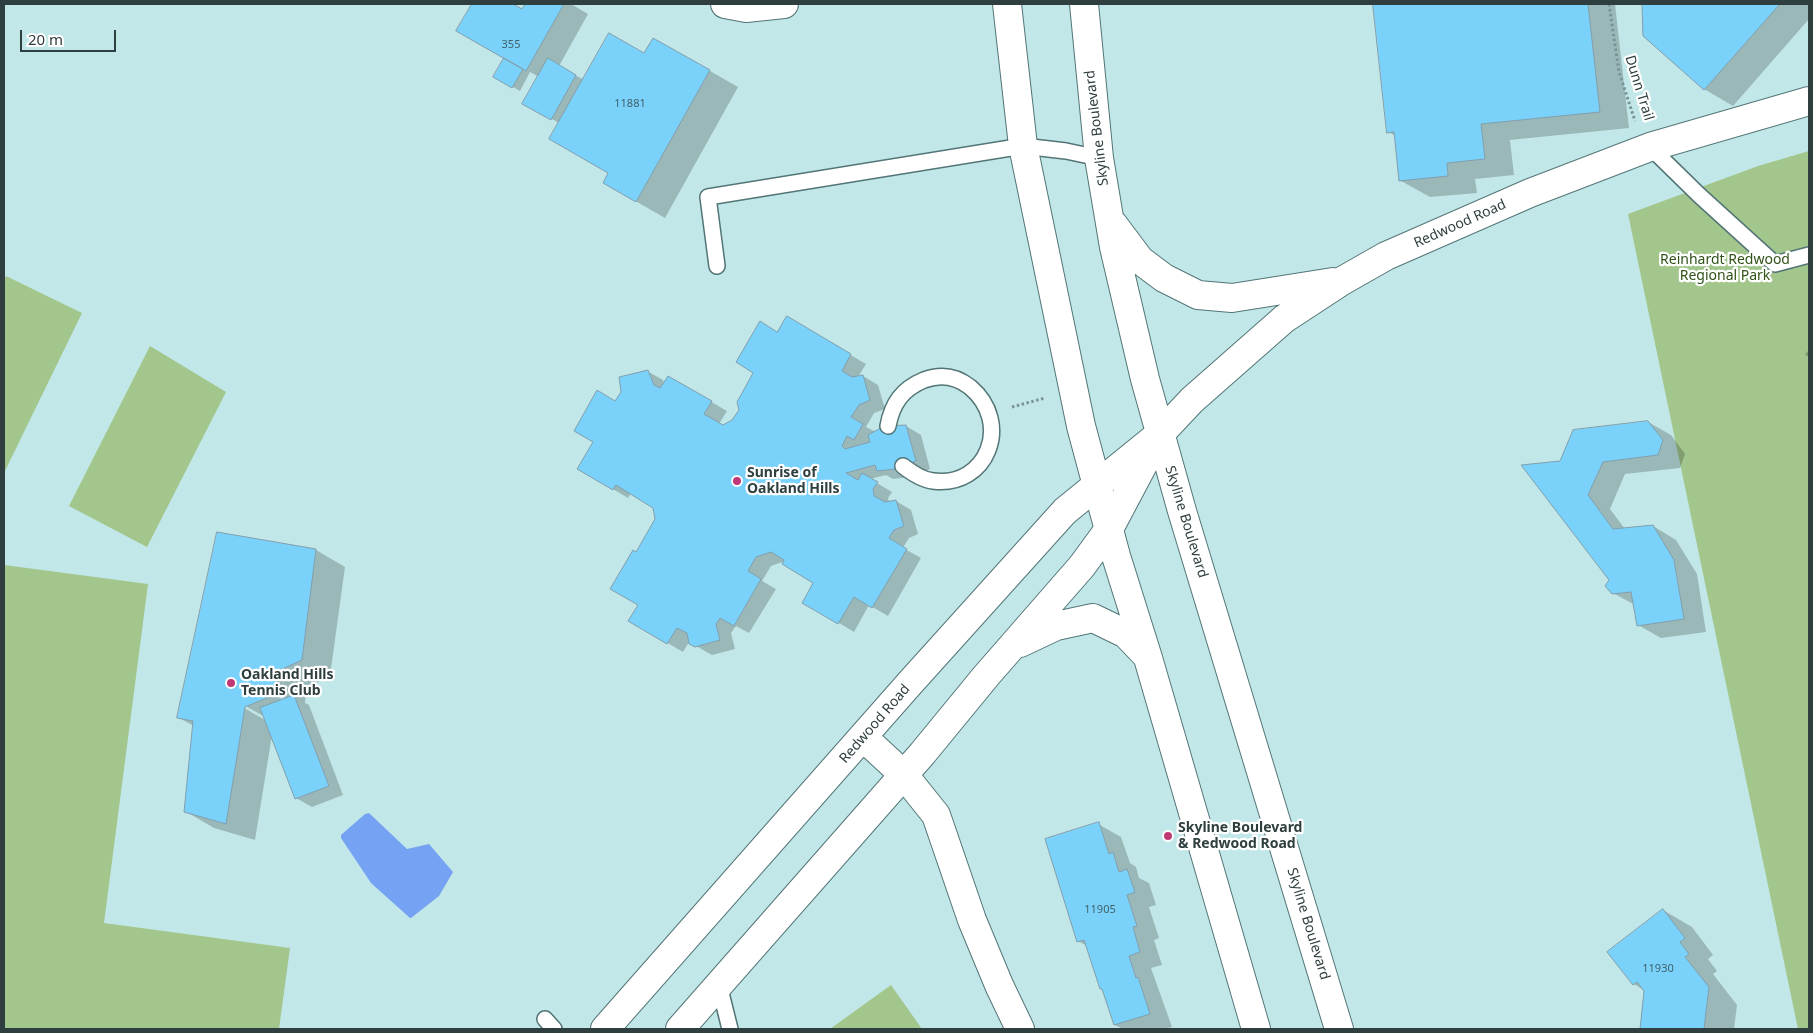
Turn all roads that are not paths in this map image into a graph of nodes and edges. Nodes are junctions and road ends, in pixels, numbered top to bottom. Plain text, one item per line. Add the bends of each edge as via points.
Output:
1 (725, 4) edge
2 (784, 4) edge
3 (1008, 4) edge
4 (1084, 4) edge
5 (1809, 102) edge
6 (1024, 146) junction
7 (1650, 147) junction
8 (1098, 158) junction
9 (1110, 220) junction
10 (1809, 256) edge
11 (717, 266) dead end
12 (1342, 281) junction
13 (888, 426) dead end
14 (1160, 434) junction
15 (903, 466) dead end
16 (1096, 485) junction
17 (1109, 530) junction
18 (1012, 647) junction
19 (1148, 658) junction
20 (863, 737) junction
21 (904, 775) junction
22 (719, 985) junction
23 (605, 1029) edge
24 (680, 1029) edge
25 (730, 1029) edge
26 (1020, 1029) edge
27 (1256, 1029) edge
28 (1339, 1029) edge

1 - 2 main road via 746,8
3 - 6 main road
4 - 8 main road, Skyline Boulevard
5 - 7 main road, Redwood Road
6 - 8 lane
6 - 11 lane via 708,197
6 - 16 main road via 1073,389
7 - 10 lane via 1775,264
7 - 12 main road, Redwood Road via 1530,193 1386,256
8 - 9 main road, Skyline Boulevard
9 - 12 main road via 1140,260 1164,278 1198,294 1232,298
9 - 14 main road, Skyline Boulevard
12 - 14 main road, Redwood Road via 1284,319 1192,400
13 - 15 lane via 899,396 913,384 930,378 947,376 965,383 979,395 990,414 990,446 981,462 968,474 951,480 933,481 915,475
14 - 16 main road, Redwood Road
14 - 17 main road, Redwood Road
14 - 28 main road, Skyline Boulevard
16 - 17 main road
16 - 20 main road, Redwood Road via 1065,511
17 - 18 main road, Redwood Road
17 - 19 main road
18 - 19 main road via 1056,626 1094,618 1126,634
18 - 21 main road, Redwood Road
19 - 27 main road
20 - 21 main road
20 - 23 main road, Redwood Road
21 - 22 main road, Redwood Road
21 - 26 main road via 936,815 972,920
22 - 24 main road, Redwood Road
22 - 25 lane

